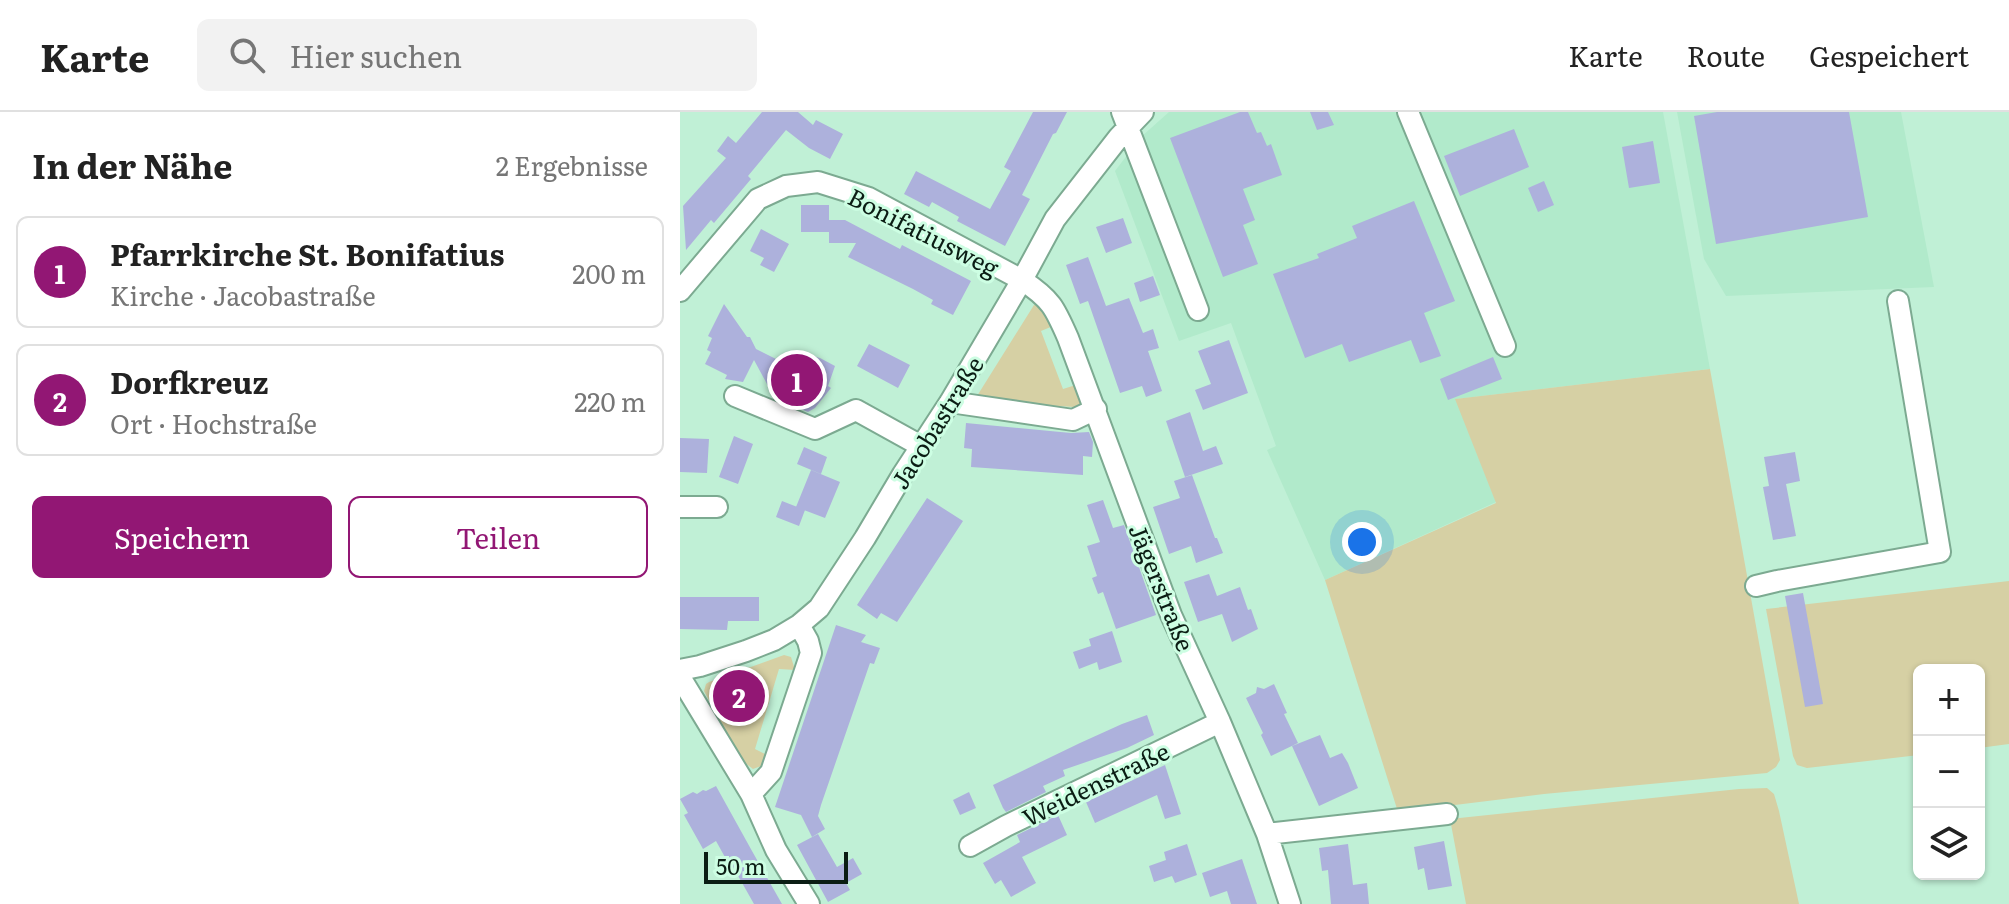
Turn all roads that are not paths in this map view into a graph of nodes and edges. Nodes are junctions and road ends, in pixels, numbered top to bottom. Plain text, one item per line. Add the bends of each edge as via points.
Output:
1 (1143, 112) edge
2 (1408, 112) edge
3 (1125, 120) edge
4 (1022, 280) junction
5 (680, 291) edge
6 (1898, 301) dead end
7 (1198, 310) dead end
8 (1505, 346) dead end
9 (735, 396) dead end
10 (950, 402) junction
11 (1096, 409) junction
12 (921, 446) junction
13 (680, 507) edge
14 (717, 507) dead end
15 (1756, 586) dead end
16 (799, 625) junction
17 (680, 670) edge
18 (680, 677) edge
19 (1220, 722) junction
20 (751, 794) junction
21 (1447, 814) dead end
22 (1267, 834) junction
23 (970, 846) dead end
24 (809, 904) edge
25 (1290, 904) edge

1 - 3 street, Jacobastraße
2 - 8 street
3 - 4 street, Jacobastraße via 1055,219
3 - 7 street
4 - 5 street, Bonifatiusweg via 869,198 818,182 786,186 758,199
4 - 10 street, Jacobastraße
4 - 11 street, Jägerstraße via 1056,310
6 - 15 street via 1940,552
9 - 12 street via 815,429 856,410
10 - 11 street via 1073,420
10 - 12 street, Jacobastraße
11 - 19 street, Jägerstraße via 1171,615
12 - 16 street, Jacobastraße via 819,608
13 - 14 street
16 - 17 street, Jacobastraße via 746,651
16 - 20 street via 811,653 771,772
18 - 20 street
19 - 22 street, Jägerstraße
19 - 23 street, Weidenstraße
20 - 24 street via 776,850
21 - 22 street
22 - 25 street, Jägerstraße

